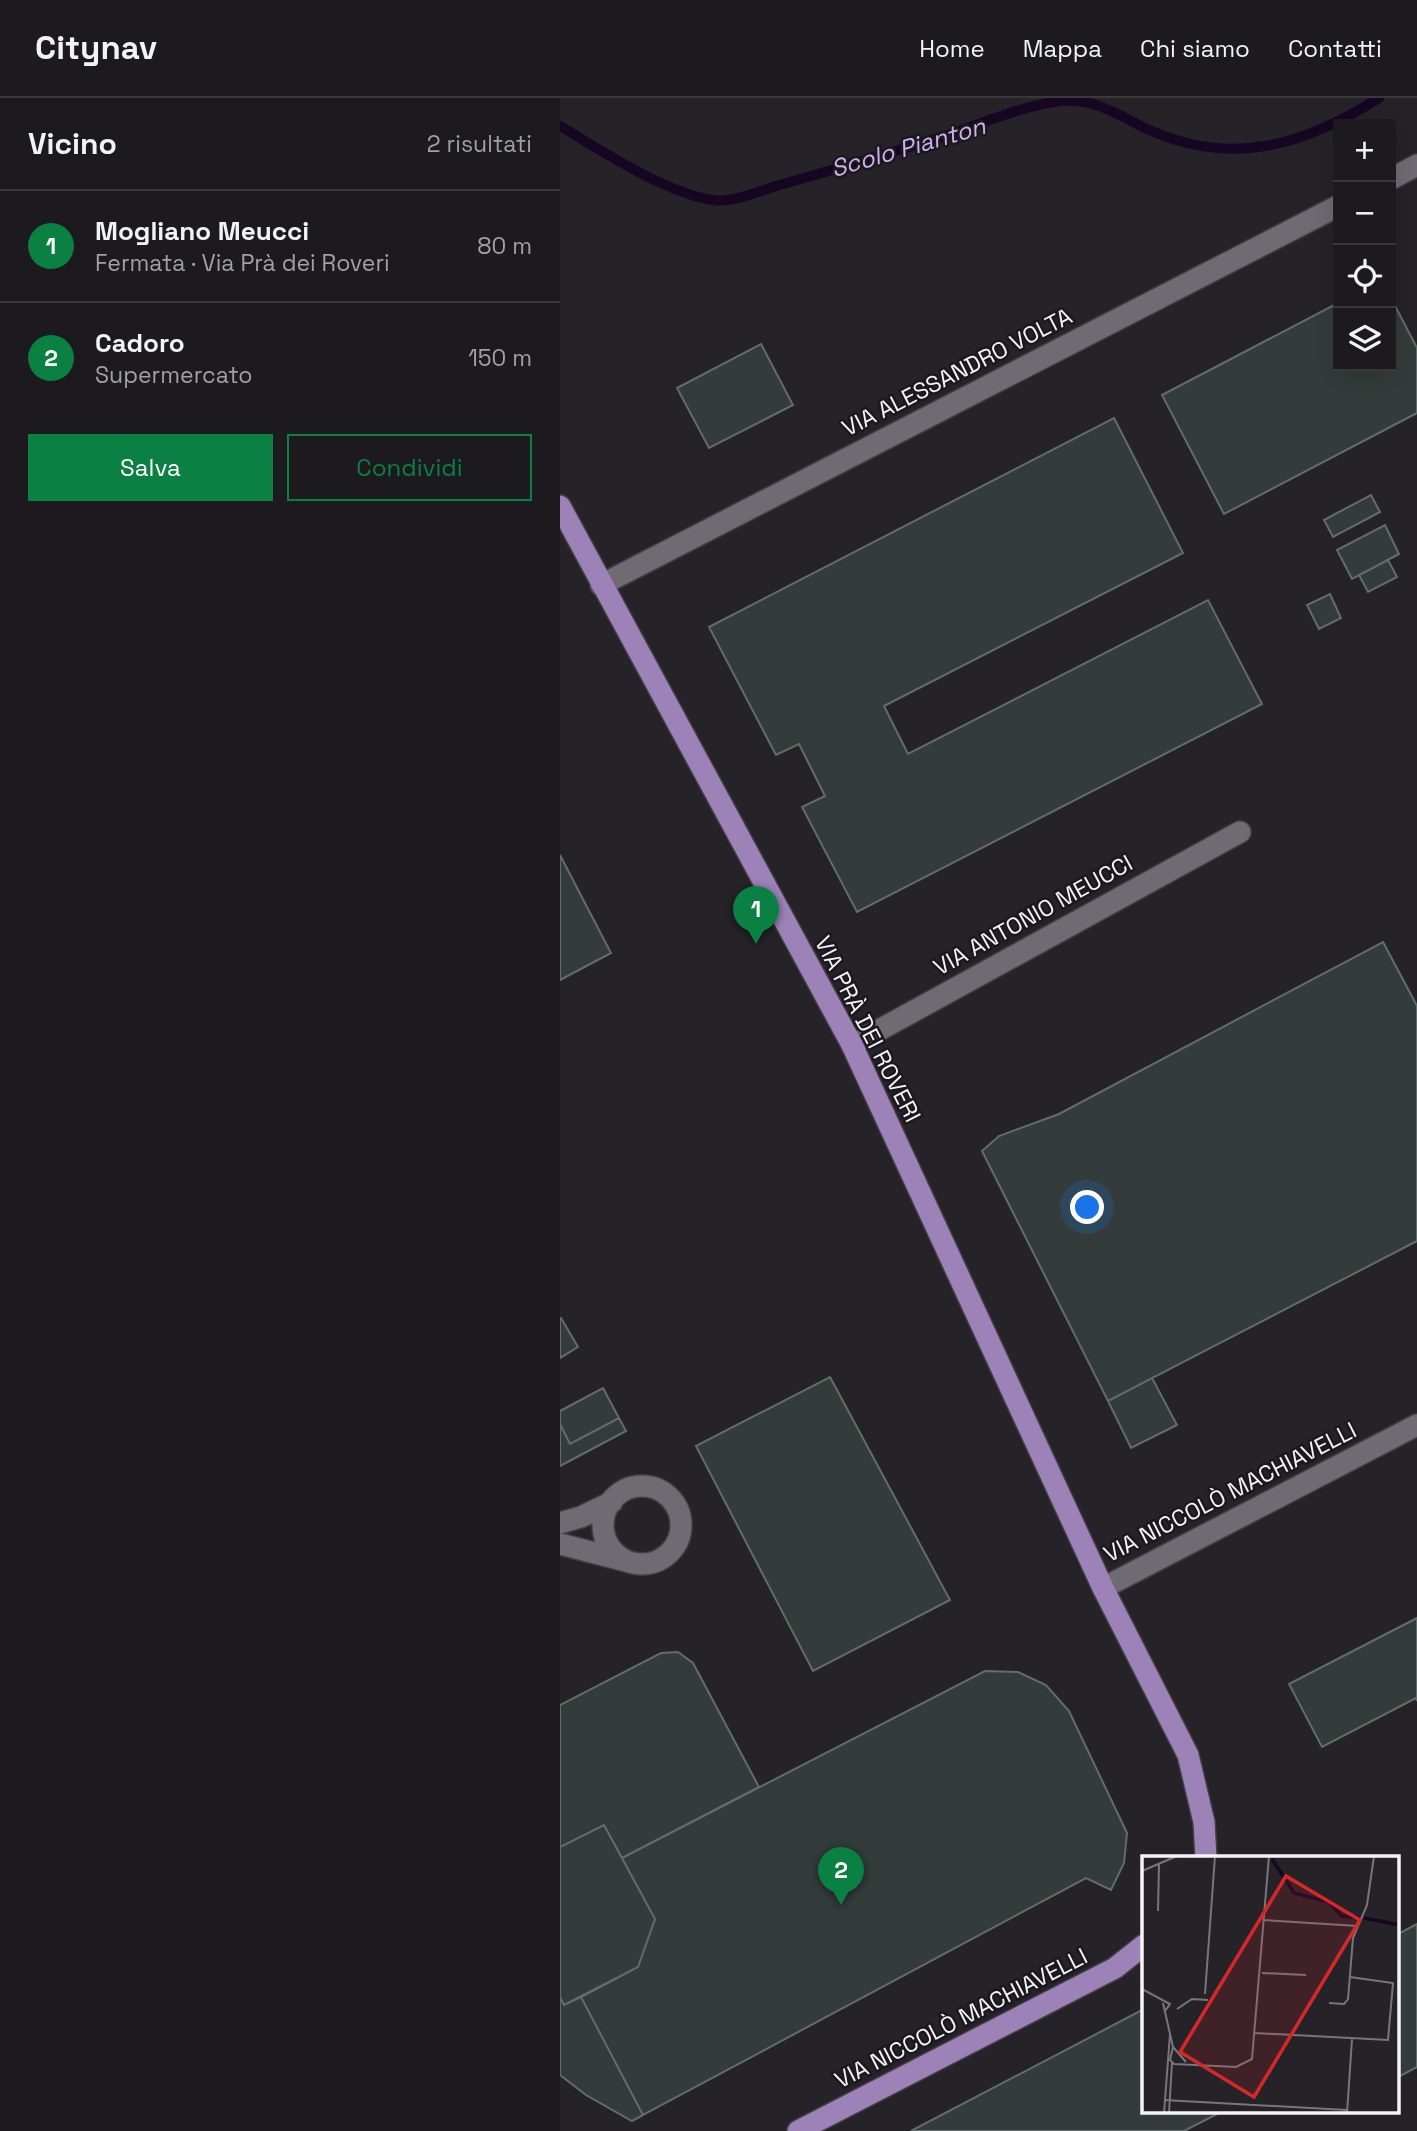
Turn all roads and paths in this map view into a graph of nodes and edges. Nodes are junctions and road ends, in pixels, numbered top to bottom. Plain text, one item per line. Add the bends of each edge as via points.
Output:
1 (1417, 165) edge
2 (1396, 176) edge
3 (1333, 209) edge
4 (560, 506) edge
5 (601, 585) junction
6 (1240, 832) dead end
7 (852, 1045) junction
8 (1417, 1425) edge
9 (612, 1502) junction
10 (560, 1523) edge
11 (560, 1544) edge
12 (627, 1562) junction
13 (1104, 1588) junction
14 (1206, 1856) edge
15 (1142, 1947) edge
16 (798, 2131) edge

1 - 2 street
3 - 5 street, VIA ALESSANDRO VOLTA
4 - 5 main road, VIA PRÀ DEI ROVERI
5 - 7 main road, VIA PRÀ DEI ROVERI
6 - 7 street, VIA ANTONIO MEUCCI
7 - 13 main road, VIA PRÀ DEI ROVERI
8 - 13 street, VIA NICCOLÒ MACHIAVELLI
9 - 10 street
9 - 12 street via 603,1531 607,1543
9 - 12 street via 626,1490 650,1486 672,1499 678,1509 681,1535 675,1548 653,1563
11 - 12 street
13 - 14 main road, VIA NICCOLÒ MACHIAVELLI via 1188,1755 1204,1822
15 - 16 main road, VIA NICCOLÒ MACHIAVELLI via 1115,1968

